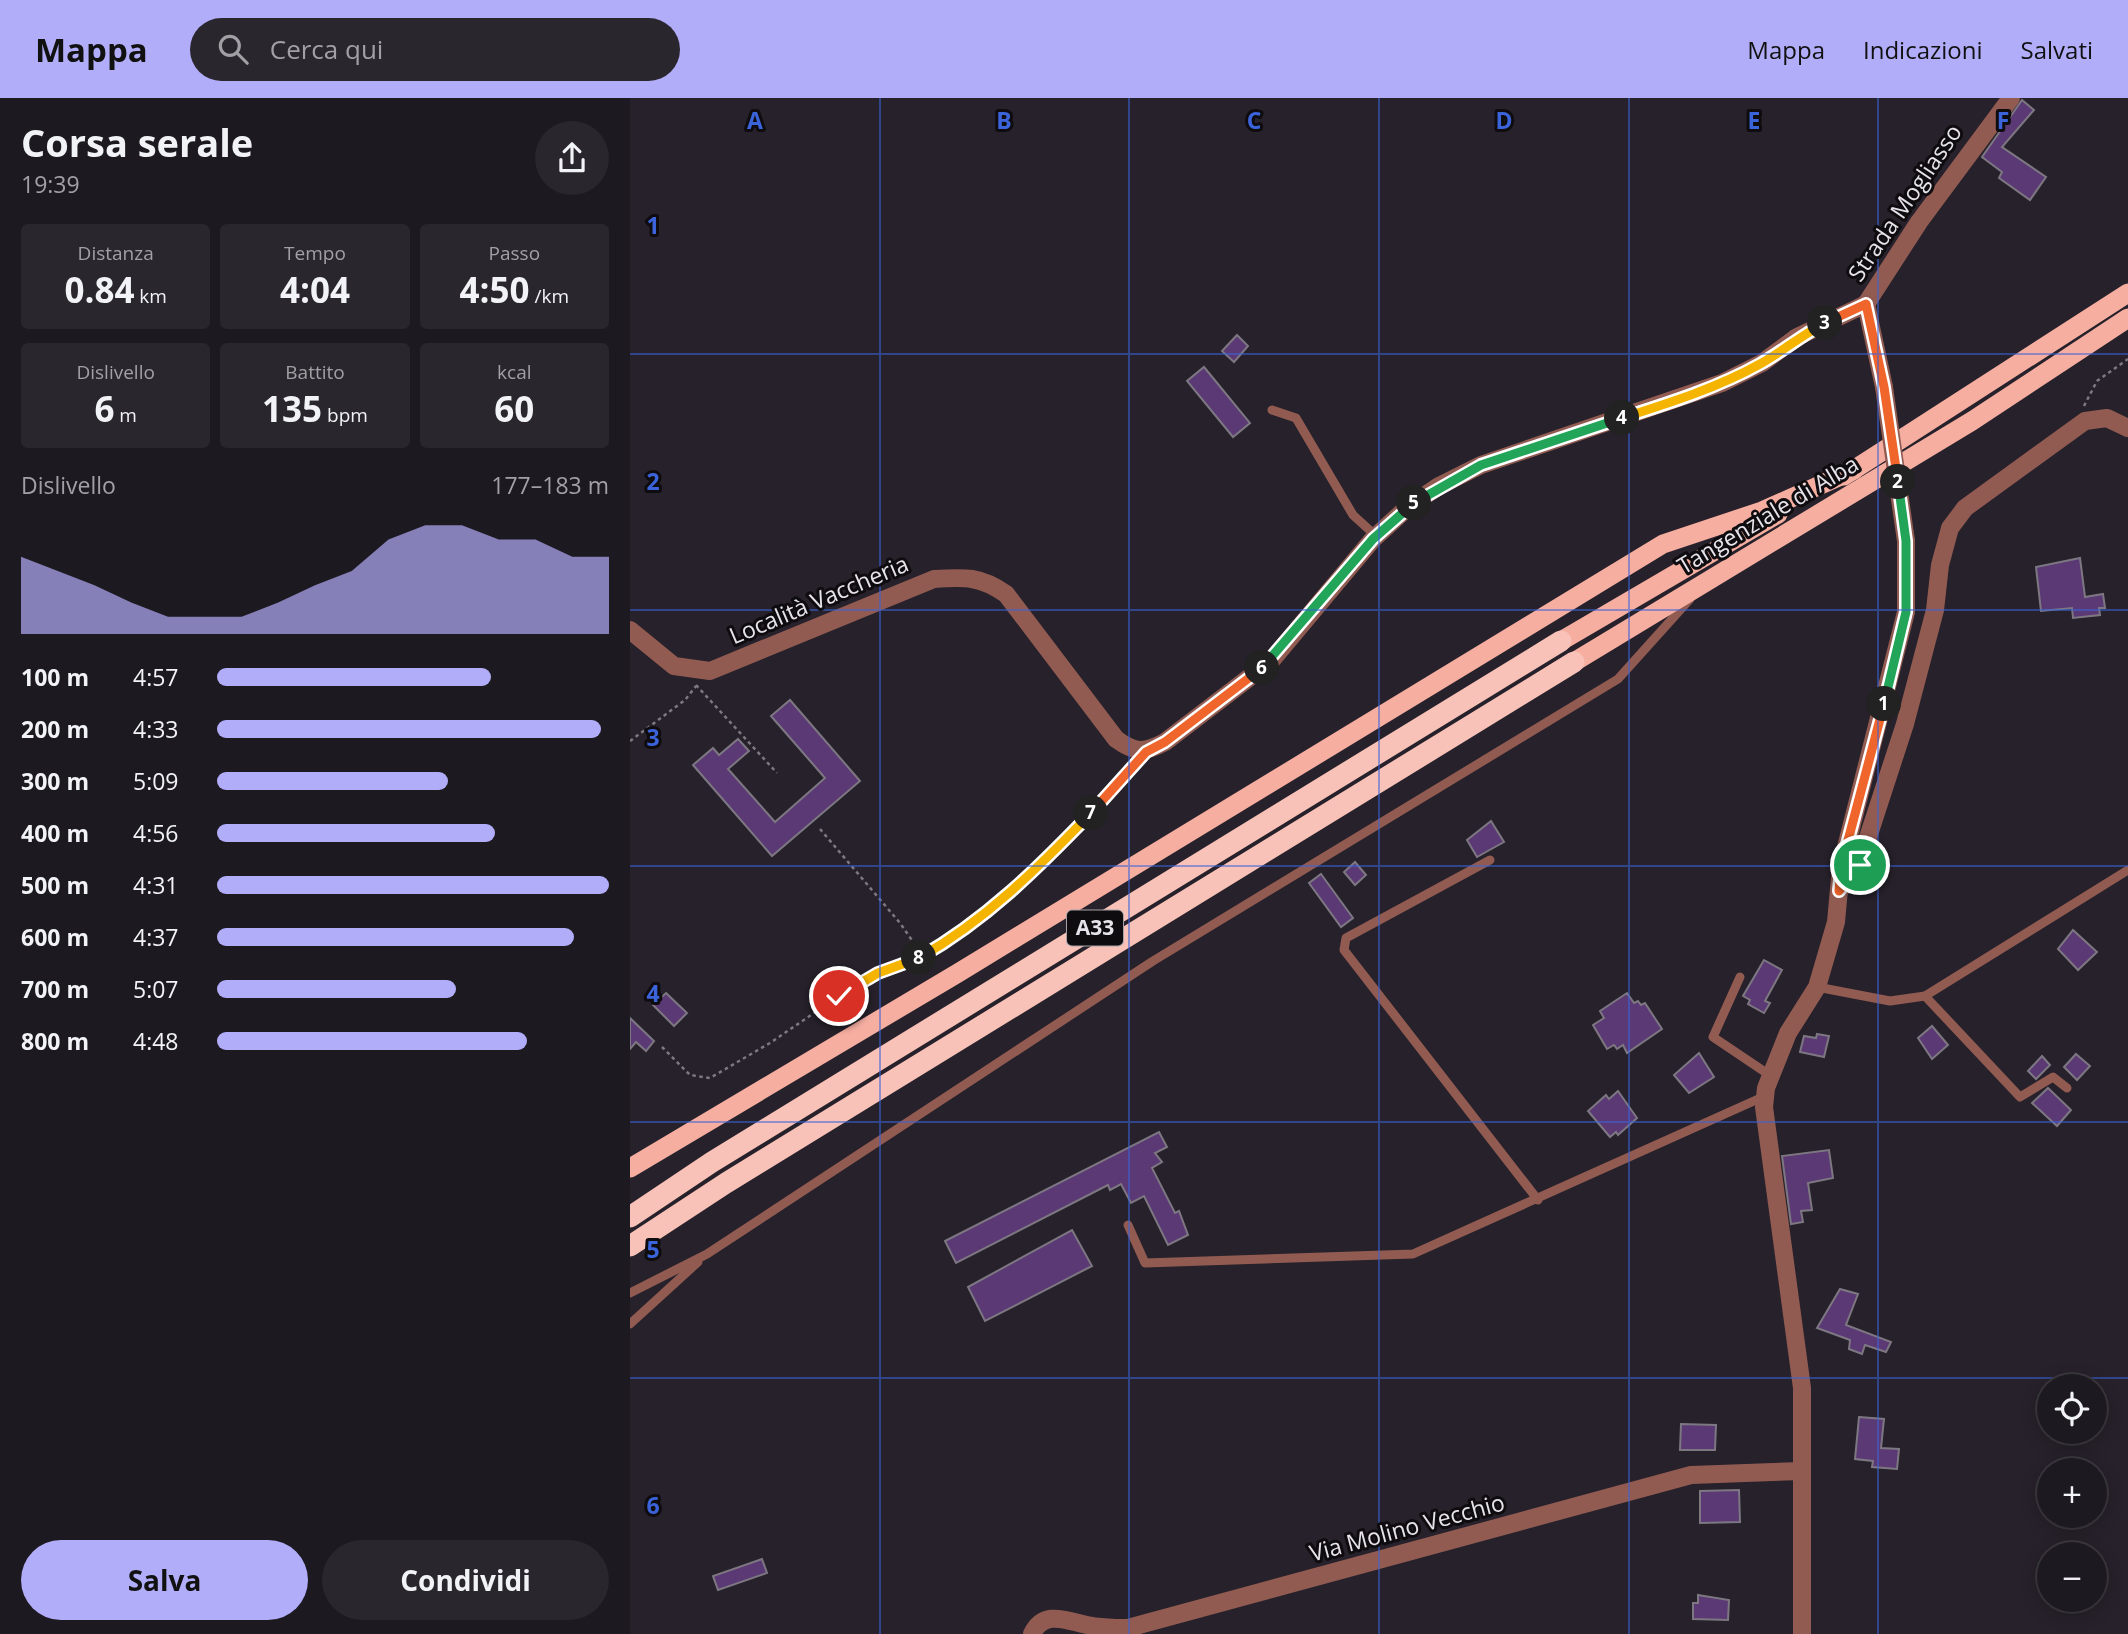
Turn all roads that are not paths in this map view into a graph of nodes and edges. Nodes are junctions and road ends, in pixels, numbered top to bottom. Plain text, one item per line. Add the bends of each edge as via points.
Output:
1 (2011, 98) edge
2 (2128, 293) edge
3 (1866, 304) junction
4 (2128, 318) edge
5 (1272, 410) dead end
6 (2128, 428) edge
7 (1854, 470) junction
8 (1376, 536) junction
9 (1705, 582) junction
10 (630, 630) edge
11 (1561, 641) joint
12 (1574, 662) joint
13 (1490, 860) dead end
14 (2128, 870) edge
15 (1839, 891) junction
16 (1740, 977) dead end
17 (1817, 987) junction
18 (1925, 996) junction
19 (1771, 1076) junction
20 (2067, 1088) dead end
21 (1765, 1096) junction
22 (630, 1168) edge
23 (1538, 1200) junction
24 (630, 1217) edge
25 (1128, 1225) dead end
26 (630, 1247) edge
27 (707, 1254) junction
28 (630, 1293) edge
29 (630, 1324) edge
30 (1802, 1471) junction
31 (1032, 1634) edge
32 (1802, 1634) edge

1 - 3 street, Strada Mogliasso via 1926,211
2 - 7 highway
3 - 8 street via 1797,337 1762,363 1722,383 1481,465 1439,486
3 - 15 street, bridge via 1884,387 1906,541 1906,612 1841,867
4 - 9 highway, Tangenziale di Alba via 1972,421
5 - 8 lane via 1296,418 1353,515
6 - 15 street via 2107,418 2085,421 1965,508 1950,528 1935,610 1905,724 1860,865
7 - 11 highway
7 - 22 highway via 1762,511 1663,544
8 - 10 street, Località Vaccheria via 1271,661 1146,752 1132,751 1116,739 1006,594 986,581 934,579 694,678
9 - 12 highway, Tangenziale di Alba
9 - 27 lane via 1618,679 1153,961
11 - 24 highway, A33
12 - 26 highway, A33 via 737,1175
13 - 23 lane via 1346,938 1345,950
14 - 18 lane
15 - 17 street via 1836,922
16 - 19 lane via 1713,1037
17 - 18 lane via 1890,1001
17 - 19 street via 1788,1033
18 - 20 lane via 2020,1097 2053,1077
19 - 21 street
21 - 23 lane
21 - 30 street via 1800,1355
23 - 25 lane via 1413,1254 1145,1263
27 - 28 lane
27 - 29 lane
30 - 31 street, Via Molino Vecchio via 1691,1475 1128,1628 1059,1617 1046,1619
30 - 32 street

